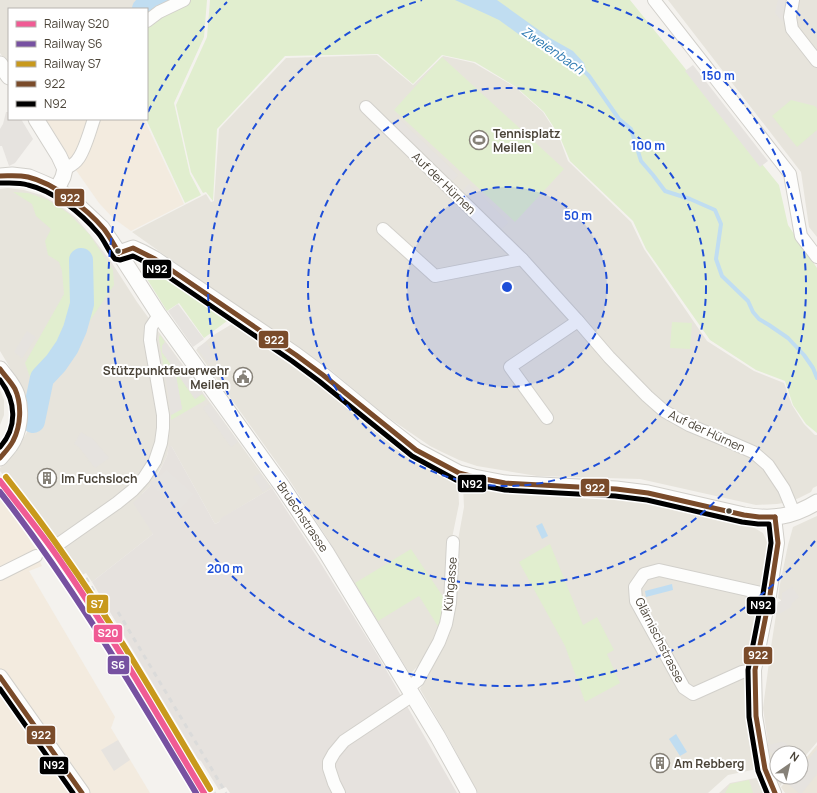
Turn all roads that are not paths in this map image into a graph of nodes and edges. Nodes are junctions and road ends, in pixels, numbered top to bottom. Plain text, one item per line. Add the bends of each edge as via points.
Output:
1 (184, 0) edge
2 (654, 0) edge
3 (793, 0) edge
4 (148, 20) edge
5 (817, 61) edge
6 (0, 64) edge
7 (8, 76) edge
8 (366, 107) dead end
9 (37, 120) edge
10 (94, 120) edge
11 (65, 169) junction
12 (0, 176) edge
13 (56, 189) junction
14 (383, 229) dead end
15 (119, 253) junction
16 (817, 257) edge
17 (522, 259) junction
18 (159, 315) junction
19 (578, 320) junction
20 (0, 369) edge
21 (547, 418) dead end
22 (0, 458) edge
23 (817, 502) edge
24 (794, 513) junction
25 (775, 517) junction
26 (453, 542) dead end
27 (60, 543) dead end
28 (36, 556) dead end
29 (0, 574) edge
30 (770, 594) junction
31 (755, 670) junction
32 (0, 677) edge
33 (411, 692) junction
34 (82, 793) edge
35 (338, 793) edge
36 (469, 793) edge
37 (775, 793) edge

1 - 4 street
2 - 16 street via 790,174 801,236
3 - 5 street via 790,17 792,30
6 - 7 street
8 - 17 street, Auf der Hürnen
9 - 11 street
10 - 11 street via 79,158
11 - 13 street
12 - 13 street, Bruechstrasse via 29,178
13 - 15 street, Bruechstrasse via 102,228
14 - 17 street via 435,276
15 - 18 street, Bruechstrasse
15 - 25 street via 133,248 155,258 307,363 416,450 459,473 505,483 648,493 759,518
17 - 19 street, Auf der Hürnen
18 - 27 street via 151,327 150,340 163,415 161,443 154,461 133,490
18 - 33 street, Bruechstrasse via 282,486 326,552
19 - 21 street via 510,367
19 - 24 street, Auf der Hürnen via 631,381 664,411 689,425 753,452 768,465 784,488
20 - 22 street via 16,394 20,410 18,428 11,445
23 - 24 street
24 - 25 street
25 - 30 street via 778,543
26 - 33 street, Kühgasse via 450,603 446,624
28 - 29 street
30 - 31 street
30 - 31 street, Glärnischstrasse via 659,570 644,574 635,587 636,601 684,688 693,694 742,672
31 - 37 street via 756,716 765,769
32 - 34 street
33 - 35 street, Kühgasse via 344,741 331,757 329,768
33 - 36 street, Bruechstrasse

